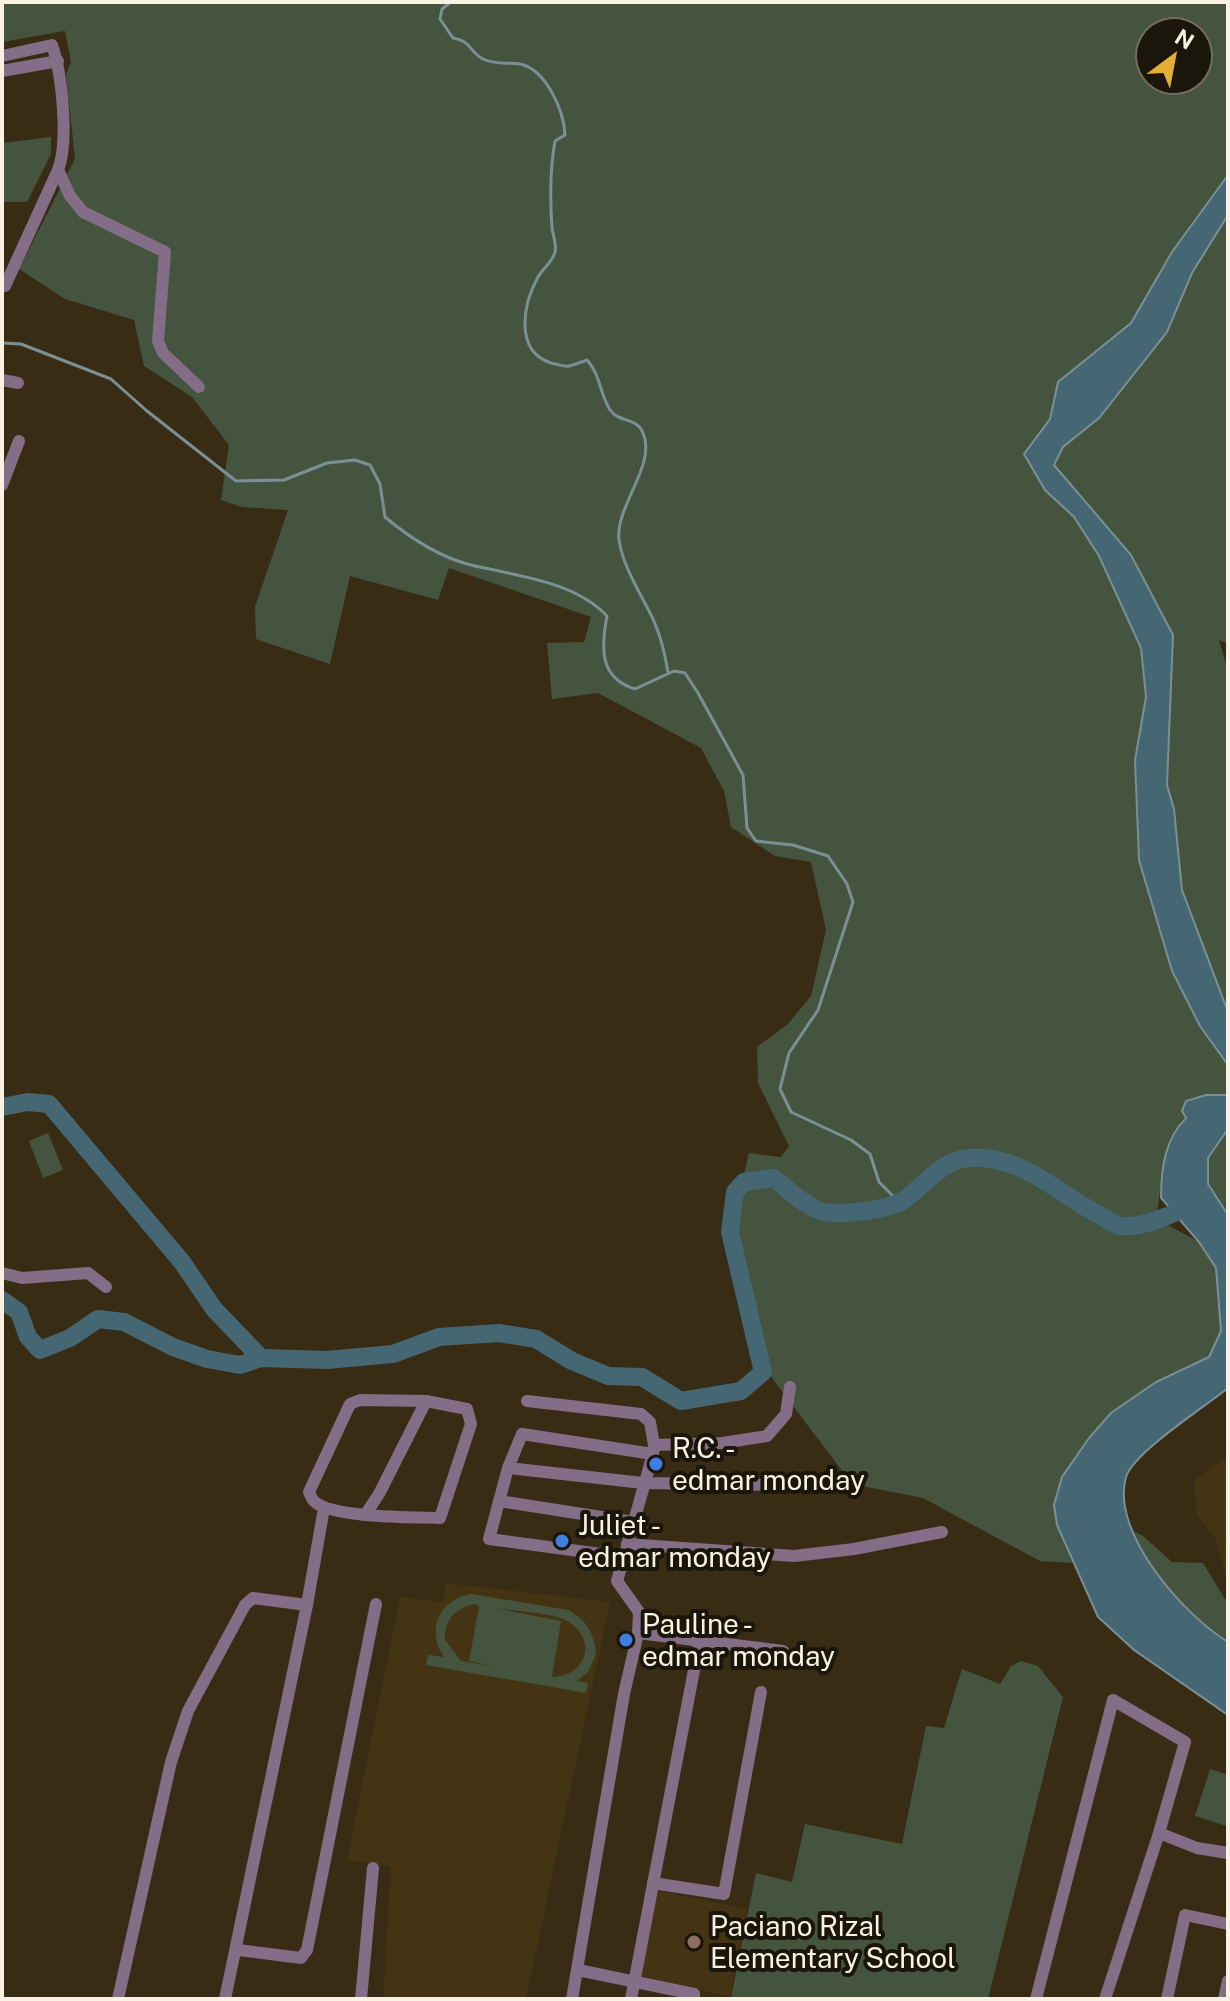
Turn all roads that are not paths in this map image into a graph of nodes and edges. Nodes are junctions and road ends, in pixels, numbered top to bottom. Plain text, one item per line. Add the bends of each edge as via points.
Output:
1 (2, 56) edge
2 (58, 61) junction
3 (2, 71) edge
4 (58, 170) junction
5 (5, 286) dead end
6 (2, 380) edge
7 (18, 383) dead end
8 (199, 387) dead end
9 (19, 441) dead end
10 (2, 485) edge
11 (2, 1273) edge
12 (106, 1287) dead end
13 (790, 1387) dead end
14 (426, 1401) junction
15 (527, 1401) dead end
16 (654, 1450) junction
17 (508, 1468) junction
18 (643, 1483) junction
19 (784, 1485) dead end
20 (499, 1501) junction
21 (324, 1508) junction
22 (365, 1515) junction
23 (633, 1522) junction
24 (942, 1532) dead end
25 (625, 1551) junction
26 (376, 1604) dead end
27 (307, 1605) junction
28 (638, 1633) junction
29 (700, 1639) junction
30 (783, 1651) dead end
31 (761, 1692) dead end
32 (1159, 1833) junction
33 (1228, 1853) edge
34 (373, 1868) dead end
35 (653, 1883) junction
36 (1228, 1924) edge
37 (238, 1950) junction
38 (578, 1970) junction
39 (1228, 1981) edge
40 (634, 1982) junction
41 (120, 1999) edge
42 (225, 1999) edge
43 (361, 1999) edge
44 (572, 1999) edge
45 (631, 1999) edge
46 (694, 1999) edge
47 (1036, 1999) edge
48 (1105, 1999) edge
49 (1167, 1999) edge
50 (1224, 1999) edge

1 - 2 street via 52,45
2 - 3 street
2 - 4 street via 63,157
4 - 5 street
4 - 8 street via 83,212 165,252 158,341 163,353
6 - 7 street
9 - 10 street
11 - 12 street via 22,1278 88,1273
13 - 16 street via 786,1414 767,1436
14 - 21 street via 350,1404 309,1492
14 - 22 street
14 - 22 street via 467,1409 471,1424 440,1518
15 - 16 street via 641,1414 650,1422
16 - 17 street via 522,1434
16 - 18 street
17 - 18 street
17 - 20 street
18 - 19 street
18 - 23 street
20 - 23 street
20 - 25 street via 489,1539
21 - 22 street
21 - 27 street
23 - 25 street
24 - 25 street via 794,1556
25 - 28 street via 617,1581 639,1612
26 - 37 street via 307,1950 301,1958
27 - 37 street
27 - 41 street via 253,1598 245,1605 188,1711 171,1762
28 - 29 street
28 - 38 street
29 - 30 street
29 - 35 street
31 - 35 street via 724,1894
32 - 33 street
32 - 47 street via 1185,1742 1113,1700
32 - 48 street
34 - 43 street
35 - 40 street
36 - 49 street via 1185,1915
37 - 42 street
38 - 40 street
38 - 44 street
39 - 50 street
40 - 45 street
40 - 46 street via 694,1994

